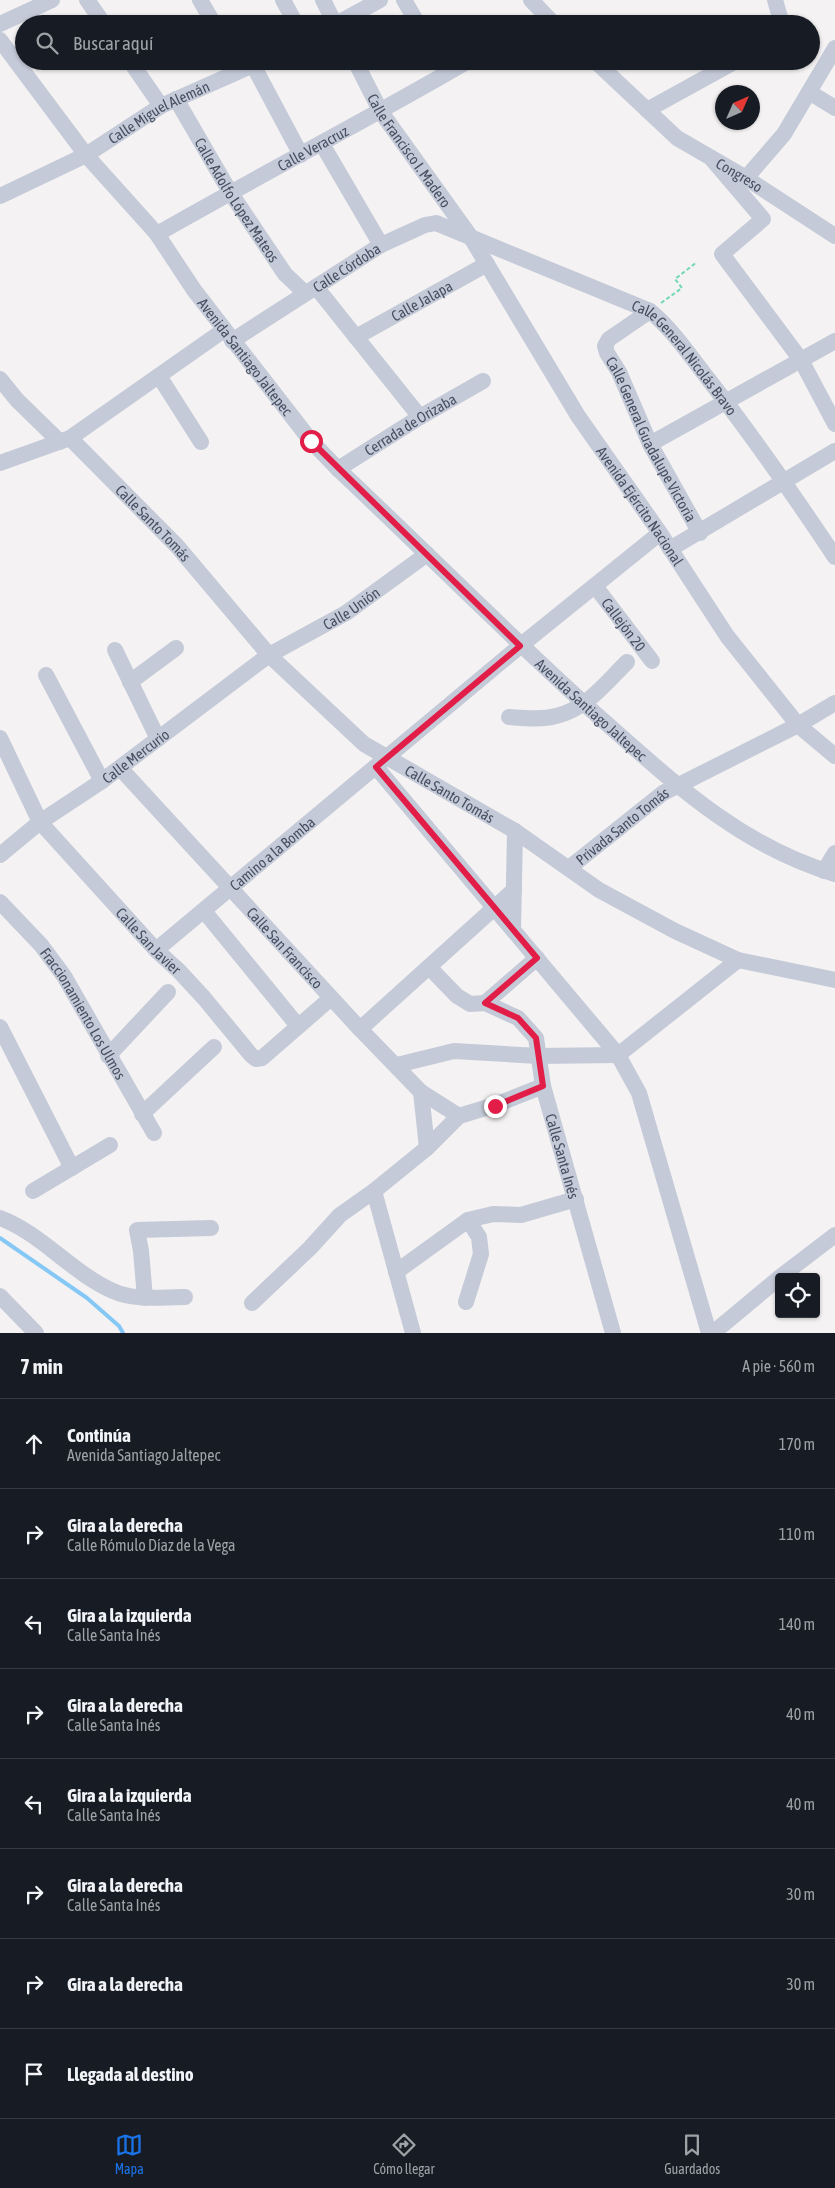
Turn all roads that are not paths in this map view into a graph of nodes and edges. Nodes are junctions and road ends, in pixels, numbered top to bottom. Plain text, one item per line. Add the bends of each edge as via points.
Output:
1 (52, 0) edge
2 (87, 0) edge
3 (200, 0) edge
4 (283, 0) edge
5 (323, 0) edge
6 (380, 0) edge
7 (404, 0) edge
8 (531, 0) edge
9 (775, 0) edge
10 (20, 15) edge
11 (98, 15) edge
12 (209, 15) edge
13 (291, 15) edge
14 (330, 15) edge
15 (352, 15) edge
16 (413, 15) edge
17 (545, 15) edge
18 (780, 15) edge
19 (15, 17) edge
20 (0, 24) edge
21 (0, 40) edge
22 (835, 48) edge
23 (15, 60) edge
24 (23, 70) edge
25 (136, 70) edge
26 (237, 70) edge
27 (251, 70) edge
28 (359, 70) edge
29 (440, 70) edge
30 (605, 70) edge
31 (720, 70) edge
32 (809, 92) junction
33 (176, 98) junction
34 (161, 106) junction
35 (835, 108) edge
36 (647, 110) junction
37 (381, 112) junction
38 (322, 144) junction
39 (86, 154) junction
40 (301, 155) junction
41 (711, 158) junction
42 (746, 178) junction
43 (230, 192) junction
44 (0, 196) edge
45 (157, 234) junction
46 (470, 236) junction
47 (835, 236) edge
48 (381, 246) junction
49 (487, 264) junction
50 (310, 290) junction
51 (650, 311) junction
52 (228, 335) junction
53 (356, 337) junction
54 (835, 341) edge
55 (801, 360) junction
56 (159, 376) junction
57 (0, 379) edge
58 (483, 381) dead end
59 (727, 403) junction
60 (420, 417) junction
61 (835, 424) edge
62 (65, 440) junction
63 (201, 442) dead end
64 (650, 444) junction
65 (835, 451) edge
66 (0, 463) edge
67 (338, 469) junction
68 (784, 482) junction
69 (660, 533) junction
70 (700, 533) junction
71 (670, 549) junction
72 (427, 554) junction
73 (835, 557) edge
74 (595, 586) junction
75 (520, 646) junction
76 (176, 648) dead end
77 (115, 650) dead end
78 (269, 655) junction
79 (652, 661) dead end
80 (627, 662) dead end
81 (46, 675) dead end
82 (130, 682) junction
83 (584, 703) junction
84 (835, 703) edge
85 (509, 718) dead end
86 (798, 725) junction
87 (0, 738) edge
88 (158, 739) junction
89 (835, 756) edge
90 (388, 757) junction
91 (376, 767) junction
92 (120, 768) junction
93 (102, 781) junction
94 (676, 786) junction
95 (40, 822) junction
96 (515, 831) junction
97 (835, 853) edge
98 (0, 855) edge
99 (569, 868) junction
100 (830, 872) edge
101 (231, 889) junction
102 (514, 890) junction
103 (0, 902) edge
104 (494, 908) junction
105 (204, 911) junction
106 (513, 929) junction
107 (156, 950) junction
108 (537, 958) junction
109 (738, 960) junction
110 (429, 967) junction
111 (835, 980) edge
112 (168, 992) dead end
113 (331, 998) junction
114 (485, 1003) junction
115 (298, 1026) junction
116 (0, 1027) edge
117 (360, 1029) junction
118 (214, 1047) dead end
119 (618, 1055) junction
120 (108, 1056) junction
121 (538, 1056) junction
122 (397, 1065) junction
123 (543, 1086) junction
124 (422, 1092) junction
125 (142, 1114) junction
126 (459, 1116) junction
127 (154, 1133) dead end
128 (110, 1145) dead end
129 (427, 1148) junction
130 (72, 1168) junction
131 (33, 1191) dead end
132 (374, 1192) junction
133 (576, 1199) junction
134 (0, 1218) edge
135 (468, 1220) junction
136 (211, 1228) dead end
137 (835, 1235) edge
138 (396, 1272) junction
139 (785, 1273) edge
140 (775, 1281) edge
141 (0, 1296) edge
142 (185, 1297) dead end
143 (144, 1298) junction
144 (466, 1302) dead end
145 (252, 1303) dead end
146 (36, 1333) edge
147 (413, 1333) edge
148 (612, 1333) edge
149 (711, 1333) edge

1 - 10 street
2 - 11 street
3 - 12 street
4 - 13 street
5 - 14 street
6 - 15 street
7 - 16 street
8 - 17 street
9 - 18 street
19 - 20 street
21 - 23 street, Avenida Santiago Jaltepec
22 - 32 street
24 - 39 street, Avenida Santiago Jaltepec
25 - 34 street
26 - 33 street, Calle Miguel Alemán
27 - 40 street
28 - 37 street, Calle Francisco I. Madero
29 - 37 street, Calle Veracruz
30 - 36 street, Congreso
31 - 36 street
32 - 35 street
32 - 42 street via 784,134
33 - 34 street, Calle Miguel Alemán
33 - 43 street, Calle Adolfo López Mateos
34 - 39 street, Calle Miguel Alemán
36 - 41 street, Congreso via 677,138
37 - 38 street, Calle Veracruz
37 - 46 street, Calle Francisco I. Madero
38 - 40 street, Calle Veracruz
38 - 48 street
39 - 44 street, Calle Miguel Alemán
39 - 45 street, Avenida Santiago Jaltepec
40 - 43 street, Calle Veracruz
41 - 42 street, Congreso
41 - 55 street via 763,219 722,254
42 - 47 street, Congreso
43 - 45 street, Calle Veracruz
43 - 50 street, Calle Adolfo López Mateos via 285,274
45 - 52 street, Avenida Santiago Jaltepec
46 - 48 street, Calle Córdoba via 436,223
46 - 49 street, Avenida Ejército Nacional
46 - 51 street, Calle General Nicolás Bravo
48 - 50 street, Calle Córdoba
49 - 53 street, Calle Jalapa
49 - 69 street, Avenida Ejército Nacional via 578,416
50 - 52 street, Calle Córdoba
50 - 53 street, Calle Adolfo López Mateos
51 - 59 street, Calle General Nicolás Bravo via 664,322
51 - 64 street, Calle General Guadalupe Victoria via 609,339 605,346
52 - 56 street, Calle Córdoba
52 - 67 street, Avenida Santiago Jaltepec via 311,441
53 - 60 street, Calle Adolfo López Mateos
54 - 55 street
55 - 59 street
55 - 61 street
56 - 62 street, Calle Córdoba
56 - 63 street
57 - 62 street, Calle Santo Tomás via 17,400
58 - 60 street, Cerrada de Orizaba
59 - 64 street
59 - 68 street, Calle General Nicolás Bravo
60 - 67 street, Cerrada de Orizaba
62 - 66 street, Calle Córdoba
62 - 78 street, Calle Santo Tomás via 177,546
64 - 70 street, Calle General Guadalupe Victoria
65 - 68 street
67 - 72 street, Avenida Santiago Jaltepec
68 - 70 street
68 - 73 street, Calle General Nicolás Bravo
69 - 71 street, Avenida Ejército Nacional
69 - 74 street, Camino a la Bomba
70 - 71 street
71 - 86 street, Avenida Ejército Nacional via 727,636
72 - 75 street, Avenida Santiago Jaltepec
72 - 78 street, Calle Unión via 346,614
74 - 75 street, Camino a la Bomba
74 - 79 street, Callejón 20
75 - 83 street, Avenida Santiago Jaltepec
75 - 90 street, Camino a la Bomba
76 - 82 street
77 - 82 street
78 - 88 street, Calle Mercurio
78 - 90 street, Calle Santo Tomás via 364,744
80 - 83 street
81 - 93 street
82 - 88 street
83 - 85 street via 555,717
83 - 94 street, Avenida Santiago Jaltepec
84 - 86 street, Privada Santo Tomás
86 - 89 street, Avenida Ejército Nacional
86 - 94 street, Privada Santo Tomás
87 - 95 street, Calle San Javier
88 - 92 street, Calle Mercurio
90 - 91 street, Camino a la Bomba
90 - 96 street, Calle Santo Tomás
91 - 101 street, Camino a la Bomba
91 - 104 street
92 - 93 street, Calle Mercurio
92 - 101 street, Calle San Francisco
93 - 95 street, Calle Mercurio
94 - 99 street, Privada Santo Tomás
94 - 100 street, Avenida Santiago Jaltepec via 741,832 801,862
95 - 98 street, Calle Mercurio
95 - 107 street, Calle San Javier
96 - 99 street, Calle Santo Tomás
96 - 102 street
97 - 100 street
99 - 109 street, Calle Santo Tomás via 608,895
101 - 105 street, Camino a la Bomba
101 - 113 street, Calle San Francisco
102 - 104 street
102 - 106 street
103 - 120 street, Fraccionamiento Los Ulmos via 41,944 58,968
104 - 106 street
104 - 110 street
105 - 107 street, Camino a la Bomba
105 - 115 street
106 - 108 street
107 - 115 street, Calle San Javier via 186,978 256,1059 262,1058
108 - 114 street
108 - 119 street
109 - 111 street, Calle Santo Tomás
109 - 119 street
110 - 114 street, Calle Santa Inés via 457,996 470,1004
110 - 117 street
112 - 120 street
113 - 115 street
113 - 117 street, Calle San Francisco
114 - 121 street, Calle Santa Inés via 518,1018 536,1038
116 - 130 street
117 - 122 street, Calle San Francisco
118 - 125 street
119 - 121 street
119 - 149 street via 639,1093
120 - 125 street, Fraccionamiento Los Ulmos
121 - 122 street via 454,1052
121 - 123 street, Calle Santa Inés
122 - 124 street, Calle San Francisco
123 - 126 street via 495,1106
123 - 133 street, Calle Santa Inés
124 - 126 street, Calle San Francisco
124 - 129 street
125 - 127 street, Fraccionamiento Los Ulmos
126 - 129 street
128 - 130 street
129 - 132 street
130 - 131 street
132 - 138 street
132 - 145 street via 340,1215
133 - 135 street via 520,1215 493,1214
133 - 148 street, Calle Santa Inés
134 - 143 street via 31,1235 80,1272 113,1291
135 - 138 street
135 - 144 street via 479,1237 481,1254
136 - 143 street via 137,1230
137 - 139 street
138 - 147 street
140 - 149 street
141 - 146 street
142 - 143 street

